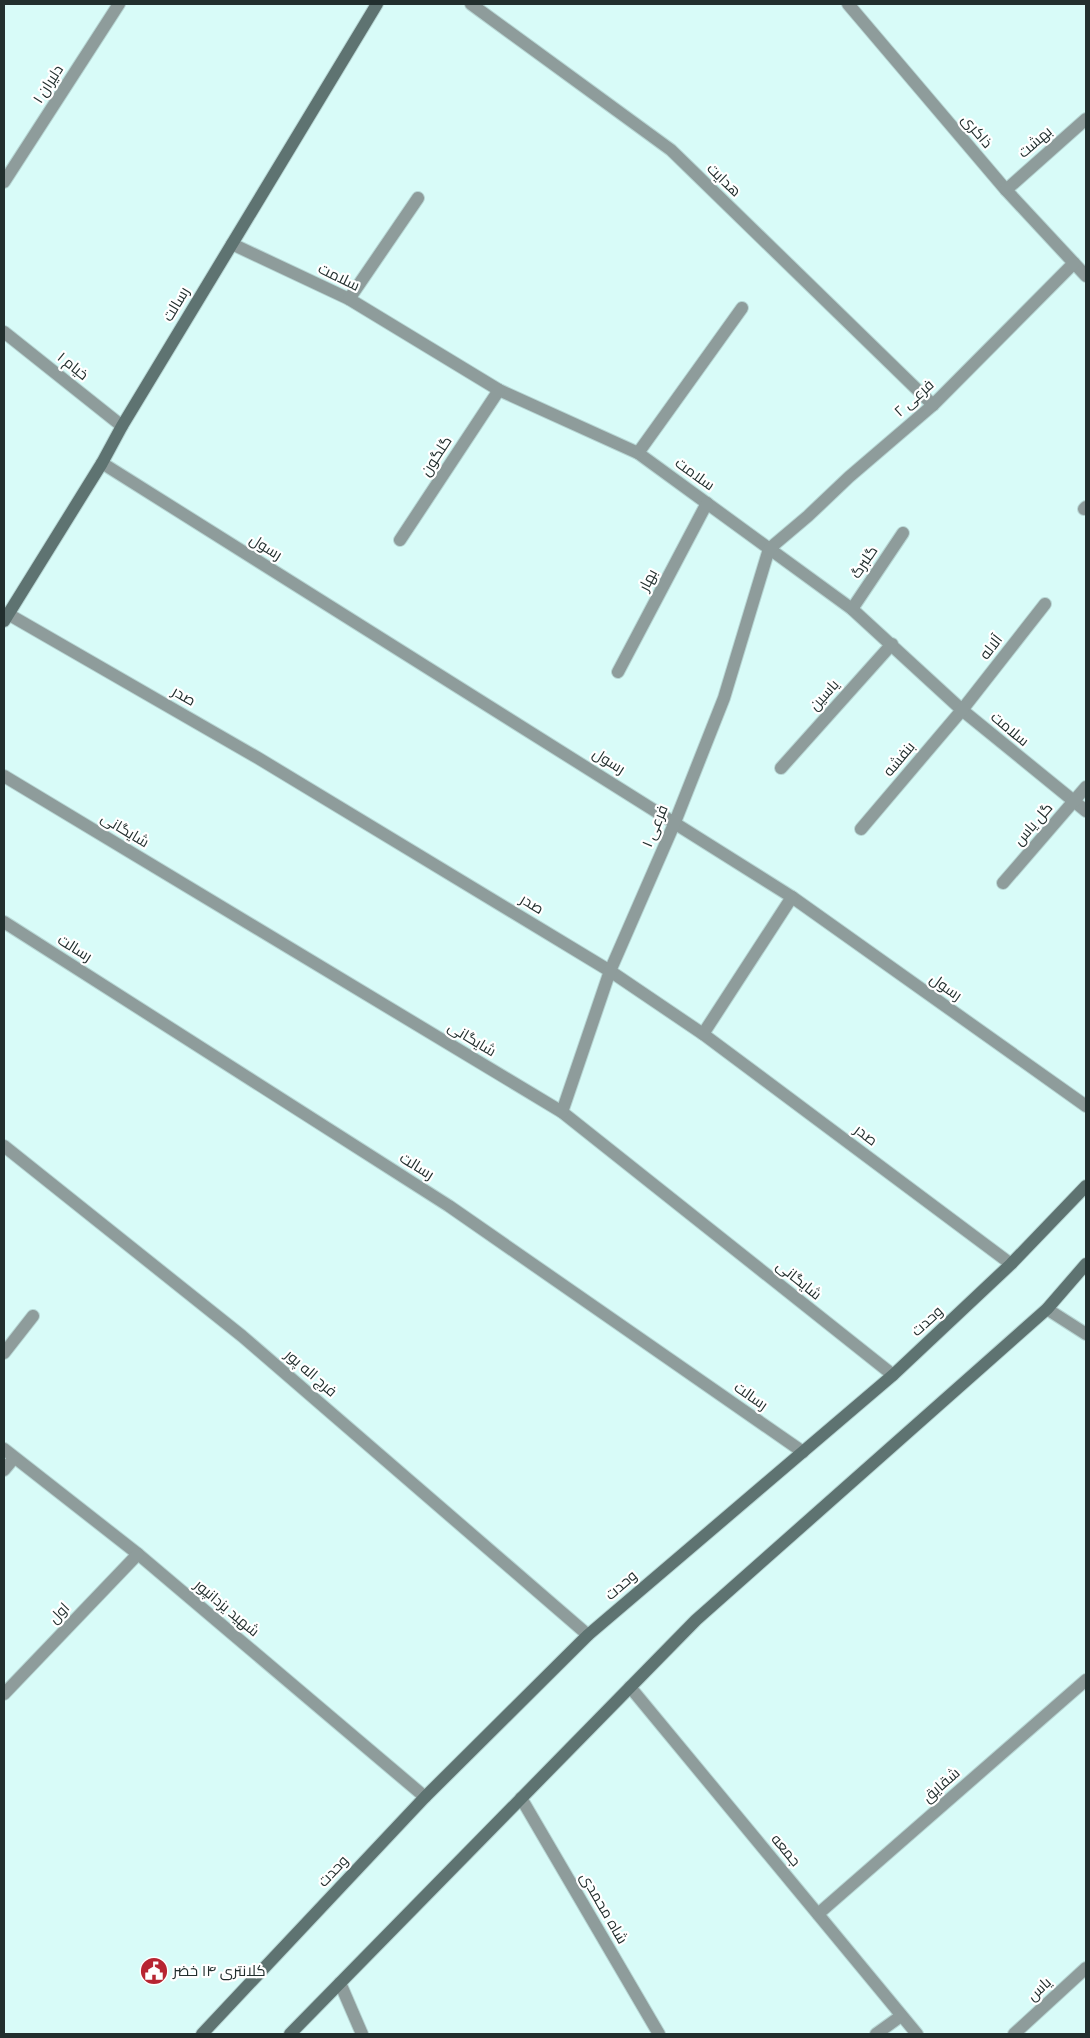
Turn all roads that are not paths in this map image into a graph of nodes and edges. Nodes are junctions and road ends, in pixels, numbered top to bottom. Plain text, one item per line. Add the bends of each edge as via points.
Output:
1 (119, 4) edge
2 (377, 4) edge
3 (471, 4) edge
4 (848, 4) edge
5 (1086, 119) edge
6 (4, 182) edge
7 (1006, 190) junction
8 (418, 198) dead end
9 (232, 244) junction
10 (1074, 263) junction
11 (1086, 276) edge
12 (349, 299) junction
13 (742, 308) dead end
14 (4, 332) edge
15 (499, 390) junction
16 (933, 405) junction
17 (122, 426) junction
18 (638, 453) junction
19 (102, 464) junction
20 (707, 503) junction
21 (903, 533) dead end
22 (400, 540) dead end
23 (769, 549) junction
24 (1045, 604) dead end
25 (852, 609) junction
26 (6, 618) edge
27 (892, 644) junction
28 (618, 672) dead end
29 (962, 710) junction
30 (781, 768) dead end
31 (4, 776) edge
32 (1086, 787) edge
33 (1073, 802) junction
34 (1086, 811) edge
35 (675, 822) junction
36 (861, 829) dead end
37 (1003, 883) dead end
38 (792, 897) junction
39 (4, 922) edge
40 (610, 971) junction
41 (703, 1034) junction
42 (1086, 1106) edge
43 (562, 1112) junction
44 (4, 1146) edge
45 (1086, 1186) edge
46 (1011, 1264) junction
47 (1086, 1264) edge
48 (1046, 1309) junction
49 (33, 1316) dead end
50 (1086, 1334) edge
51 (4, 1353) edge
52 (893, 1375) junction
53 (4, 1449) edge
54 (803, 1452) junction
55 (14, 1458) junction
56 (4, 1470) edge
57 (138, 1554) junction
58 (588, 1635) junction
59 (1086, 1680) edge
60 (630, 1687) junction
61 (4, 1694) edge
62 (424, 1797) junction
63 (521, 1798) junction
64 (818, 1914) junction
65 (1086, 1968) edge
66 (340, 1983) junction
67 (902, 2016) junction
68 (202, 2034) edge
69 (290, 2034) edge
70 (362, 2034) edge
71 (659, 2034) edge
72 (876, 2034) edge
73 (917, 2034) edge
74 (1014, 2034) edge

1 - 6 street, دلیران ۱
2 - 9 main road, رسالت
3 - 16 street, هدایت via 671,150
4 - 7 street, ذاکری
5 - 7 street, بهشت
7 - 10 street, ذاکری
8 - 12 street
9 - 12 street, سلامت
9 - 17 main road, رسالت
10 - 11 street, ذاکری
10 - 16 street, فرعی ۲
12 - 15 street, سلامت
13 - 18 street
14 - 17 street, خیام ۱
15 - 18 street, سلامت
15 - 22 street, گلگون
16 - 23 street, فرعی ۲
17 - 19 main road, رسالت
18 - 20 street, سلامت
19 - 26 main road, رسالت
19 - 35 street, رسول
20 - 23 street, سلامت
20 - 28 street, بهار
21 - 25 street, گلبرگ
23 - 25 street, سلامت
23 - 35 street, فرعی ۱ via 724,698
24 - 29 street, آلاله
25 - 27 street, سلامت
26 - 40 street, صدر via 258,758
27 - 29 street, سلامت
27 - 30 street, یاسین
29 - 33 street, سلامت
29 - 36 street, بنفشه
31 - 43 street, شایگانی
32 - 33 street, گل یاس
33 - 34 street, سلامت
33 - 37 street, گل یاس
35 - 38 street, رسول
35 - 40 street, فرعی ۱
38 - 41 street
38 - 42 street, رسول
39 - 54 street, رسالت via 449,1206
40 - 41 street, صدر
40 - 43 street, فرعی ۱
41 - 46 street, صدر
43 - 52 street, شایگانی
44 - 58 street, فرج اله پور via 242,1336
45 - 46 main road, وحدت
46 - 52 main road, وحدت
47 - 48 main road
48 - 50 street
48 - 60 main road via 696,1620
49 - 51 street
52 - 54 main road, وحدت
53 - 55 street, شهید یزدانپور
54 - 58 main road, وحدت
55 - 56 street
55 - 57 street, شهید یزدانپور
57 - 61 street, اول
57 - 62 street, شهید یزدانپور
58 - 62 main road, وحدت
59 - 64 street, شقایق
60 - 63 main road
60 - 64 street, جمعه
62 - 68 main road, وحدت
63 - 66 main road
63 - 71 street, شاه محمدی
64 - 67 street, جمعه
65 - 74 street, یاس
66 - 69 main road
66 - 70 street
67 - 72 street
67 - 73 street, جمعه

